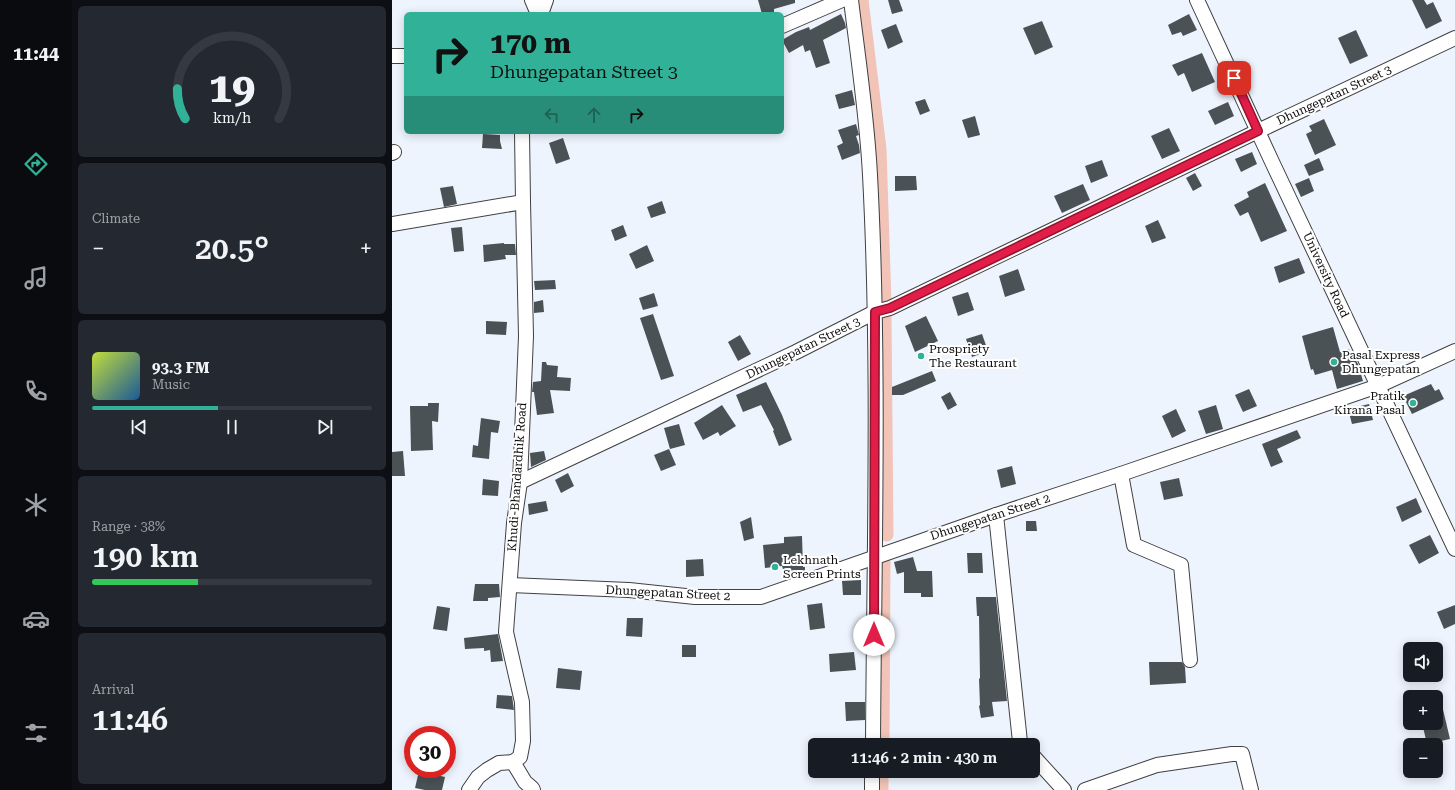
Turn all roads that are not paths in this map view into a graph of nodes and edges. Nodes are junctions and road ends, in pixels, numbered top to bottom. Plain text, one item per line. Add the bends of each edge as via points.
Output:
1 (532, 0) edge
2 (546, 0) edge
3 (842, 0) edge
4 (851, 0) edge
5 (1197, 0) edge
6 (538, 12) edge
7 (540, 12) edge
8 (784, 25) edge
9 (1455, 38) edge
10 (392, 56) edge
11 (404, 56) edge
12 (1258, 131) junction
13 (522, 134) edge
14 (522, 202) junction
15 (392, 224) edge
16 (875, 312) junction
17 (1455, 351) edge
18 (1378, 386) junction
19 (1121, 474) junction
20 (520, 482) junction
21 (996, 515) junction
22 (1455, 549) edge
23 (874, 557) junction
24 (510, 586) junction
25 (1190, 660) dead end
26 (873, 738) edge
27 (1020, 738) edge
28 (513, 762) junction
29 (1040, 764) edge
30 (872, 778) edge
31 (469, 790) edge
32 (533, 790) edge
33 (872, 790) edge
34 (1064, 790) edge
35 (1085, 790) edge
36 (1251, 790) edge

1 - 6 street
2 - 7 street
3 - 8 street
4 - 16 street via 865,106
5 - 12 street, University Road
9 - 12 street, Dhungepatan Street 3
10 - 11 street
12 - 16 street, Dhungepatan Street 3 via 890,308
12 - 18 street, University Road
13 - 14 street, Khudi-Bhandardhik Road
14 - 15 street
14 - 20 street, Khudi-Bhandardhik Road via 526,336
16 - 20 street, Dhungepatan Street 3
16 - 23 street
17 - 18 street, Dhungepatan Street 2
18 - 19 street, Dhungepatan Street 2
18 - 22 street, University Road
19 - 21 street, Dhungepatan Street 2
19 - 25 street via 1134,545 1182,565
20 - 24 street, Khudi-Bhandardhik Road via 514,523
21 - 23 street, Dhungepatan Street 2
21 - 27 street
23 - 24 street, Dhungepatan Street 2 via 761,597 695,597 629,590
23 - 26 street
24 - 28 street, Khudi-Bhandardhik Road via 506,632 522,702 523,741 520,757
28 - 31 street via 499,764 487,770 478,777
28 - 32 street
29 - 34 street
30 - 33 street
35 - 36 street via 1157,765 1242,754

